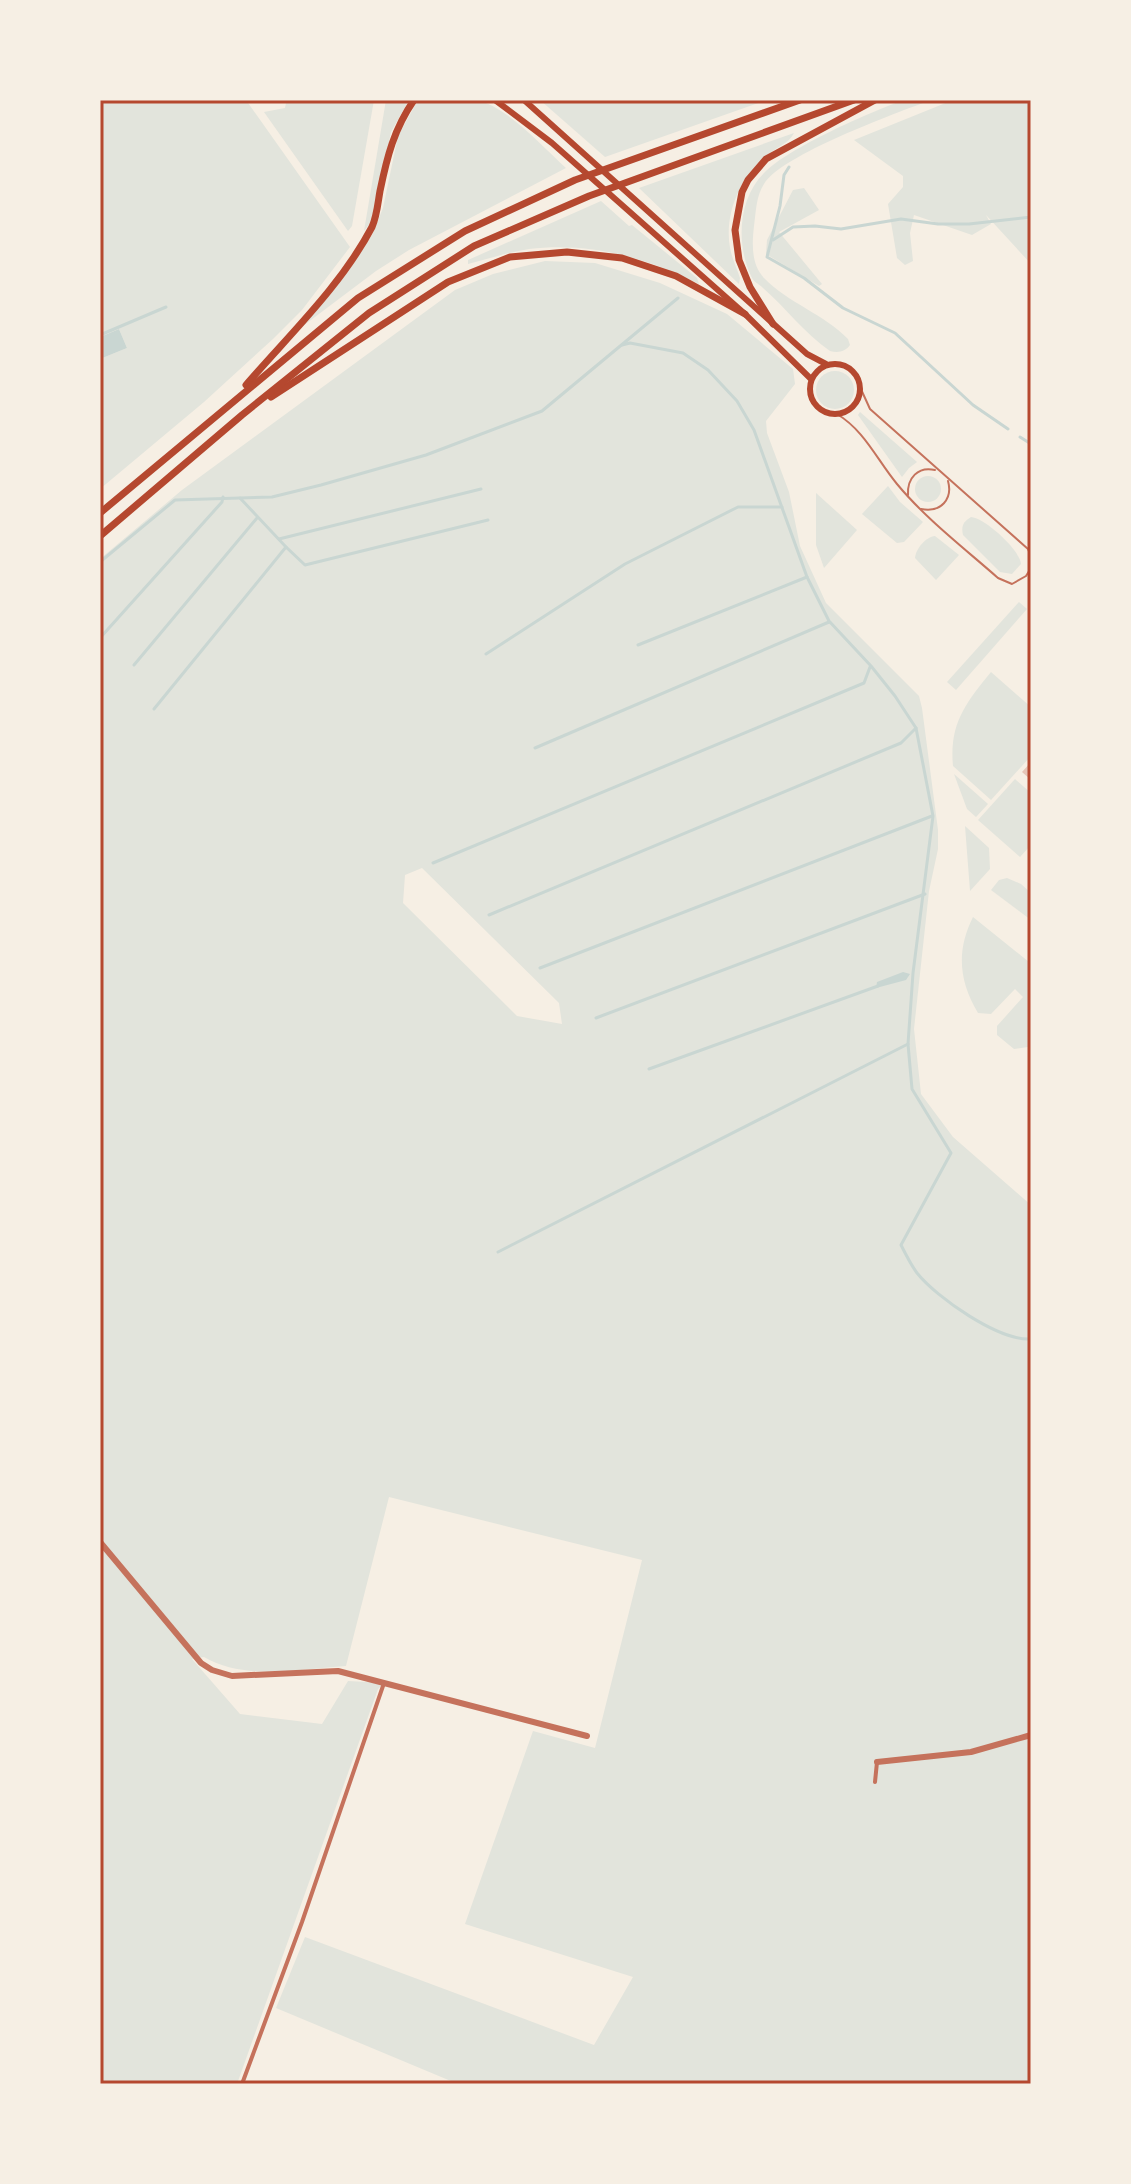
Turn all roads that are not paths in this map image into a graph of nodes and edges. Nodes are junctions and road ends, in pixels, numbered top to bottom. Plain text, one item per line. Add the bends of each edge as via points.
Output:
1 (414, 100) edge
2 (495, 100) edge
3 (524, 100) edge
4 (800, 100) edge
5 (854, 100) edge
6 (875, 100) edge
7 (745, 314) junction
8 (773, 324) junction
9 (826, 364) junction
10 (811, 379) junction
11 (860, 387) junction
12 (232, 401) junction
13 (837, 414) junction
14 (242, 415) junction
15 (938, 470) junction
16 (945, 477) junction
17 (909, 496) junction
18 (920, 509) junction
19 (100, 513) edge
20 (100, 536) edge
21 (1031, 556) edge
22 (1031, 568) edge
23 (100, 1542) edge
24 (384, 1683) junction
25 (1031, 1735) edge
26 (587, 1736) dead end
27 (877, 1762) joint
28 (875, 1782) dead end
29 (242, 2084) edge

1 - 12 highway via 390,144 374,224 316,305
2 - 7 main road via 552,143
3 - 8 main road
4 - 12 highway via 575,180 465,231 358,298
5 - 14 highway via 589,196 474,246 369,313
6 - 8 highway via 766,159 742,192 735,230 739,260
7 - 10 main road
7 - 14 highway via 676,276 622,258 567,252 510,257 448,282
8 - 9 main road
9 - 10 main road
9 - 11 main road via 853,370
10 - 13 main road via 814,404
11 - 13 main road via 854,406
11 - 15 lane via 870,409
12 - 19 highway
13 - 17 lane via 855,425
14 - 20 highway
15 - 16 lane
15 - 17 lane via 918,471 911,478
16 - 18 lane via 948,499 936,509
16 - 21 lane
17 - 18 lane
18 - 22 lane via 998,578 1012,584
23 - 24 street via 212,1670 232,1676 338,1671
24 - 26 street
24 - 29 street
25 - 27 street via 971,1752
27 - 28 street

